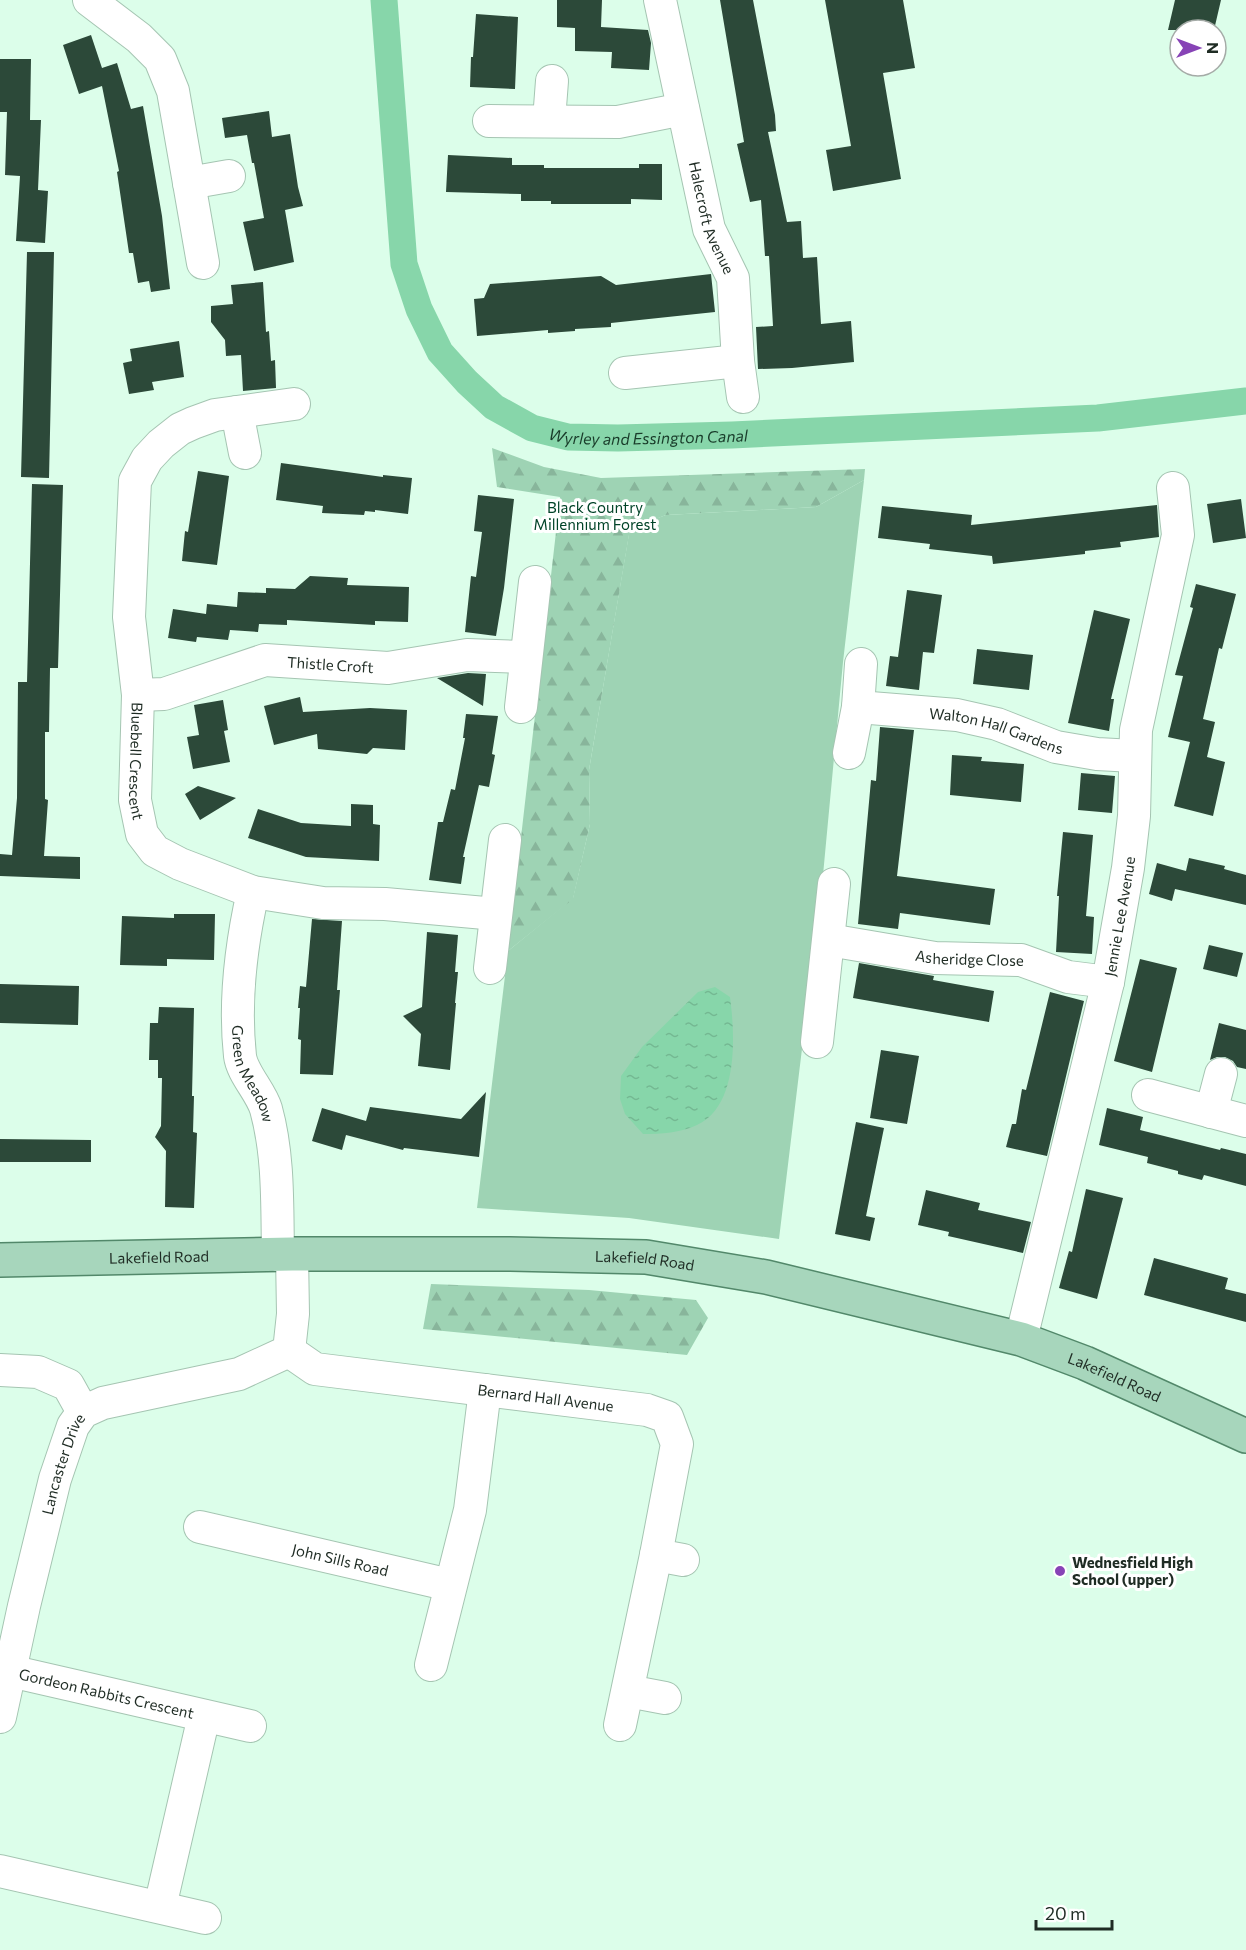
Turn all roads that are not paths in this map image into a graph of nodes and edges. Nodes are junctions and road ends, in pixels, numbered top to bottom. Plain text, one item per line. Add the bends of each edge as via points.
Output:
1 (89, 0) edge
2 (660, 0) edge
3 (552, 81) dead end
4 (683, 109) junction
5 (549, 120) junction
6 (489, 121) dead end
7 (229, 176) dead end
8 (189, 183) junction
9 (203, 263) dead end
10 (738, 361) junction
11 (625, 373) dead end
12 (743, 397) dead end
13 (294, 404) dead end
14 (237, 412) junction
15 (245, 453) dead end
16 (1173, 488) dead end
17 (535, 582) dead end
18 (526, 657) junction
19 (861, 664) dead end
20 (138, 695) junction
21 (521, 707) dead end
22 (858, 707) junction
23 (849, 753) dead end
24 (1134, 756) junction
25 (505, 840) dead end
26 (834, 884) dead end
27 (253, 892) junction
28 (496, 914) junction
29 (829, 940) junction
30 (490, 968) dead end
31 (1108, 982) junction
32 (817, 1042) dead end
33 (1221, 1074) dead end
34 (1148, 1095) dead end
35 (1211, 1112) junction
36 (1246, 1121) edge
37 (285, 1255) junction
38 (5, 1258) edge
39 (1021, 1339) junction
40 (289, 1351) junction
41 (0, 1370) edge
42 (485, 1390) junction
43 (83, 1412) junction
44 (1246, 1436) edge
45 (200, 1527) dead end
46 (450, 1585) junction
47 (12, 1603) edge
48 (431, 1665) dead end
49 (10, 1671) junction
50 (628, 1691) junction
51 (665, 1698) dead end
52 (204, 1716) junction
53 (0, 1717) edge
54 (620, 1725) dead end
55 (250, 1726) dead end
56 (0, 1871) edge
57 (160, 1907) junction
58 (205, 1918) dead end

1 - 8 street via 160,59 173,91
2 - 4 street, Halecroft Avenue
3 - 5 street
4 - 5 street via 618,122
4 - 10 street, Halecroft Avenue via 709,229 733,278
5 - 6 street
7 - 8 street
8 - 9 street
10 - 11 street
10 - 12 street, Halecroft Avenue
13 - 14 street, Bluebell Crescent
14 - 15 street
14 - 20 street, Bluebell Crescent via 215,415 180,429 147,459 135,481 129,617
16 - 24 street, Jennie Lee Avenue via 1178,535 1136,730
17 - 18 street
18 - 20 street, Thistle Croft via 467,655 388,668 265,660 164,694
18 - 21 street
19 - 22 street
20 - 27 street, Bluebell Crescent via 135,800 142,834 156,851 180,864
22 - 23 street
22 - 24 street, Walton Hall Gardens via 957,715 998,724 1056,747
24 - 31 street, Jennie Lee Avenue via 1134,816
25 - 28 street
26 - 29 street
27 - 28 street, Bluebell Crescent via 323,903
27 - 37 street, Green Meadow via 244,934 239,998 240,1059 266,1107 275,1153
28 - 30 street
29 - 31 street, Asheridge Close via 935,958 1021,960 1068,978
29 - 32 street
31 - 39 street, Jennie Lee Avenue
33 - 35 street
34 - 35 street
35 - 36 street
37 - 38 main road, Lakefield Road
37 - 39 main road, Lakefield Road via 646,1257 766,1277
37 - 40 street via 293,1314
39 - 44 main road, Lakefield Road
40 - 42 street, Bernard Hall Avenue via 315,1369
40 - 43 street, Lancaster Drive via 239,1374 103,1403
41 - 43 street via 38,1372 68,1385
42 - 46 street via 470,1510
42 - 50 street, Bernard Hall Avenue via 647,1410 667,1417 676,1444 670,1558
43 - 47 street, Lancaster Drive via 73,1426
45 - 46 street, John Sills Road via 235,1520
46 - 48 street
47 - 49 street, Lancaster Drive
49 - 52 street, Gordeon Rabbits Crescent
49 - 53 street, Lancaster Drive
50 - 51 street
50 - 54 street, Bernard Hall Avenue
52 - 55 street, Gordeon Rabbits Crescent
52 - 57 street, Gordeon Rabbits Crescent
56 - 57 street
57 - 58 street

